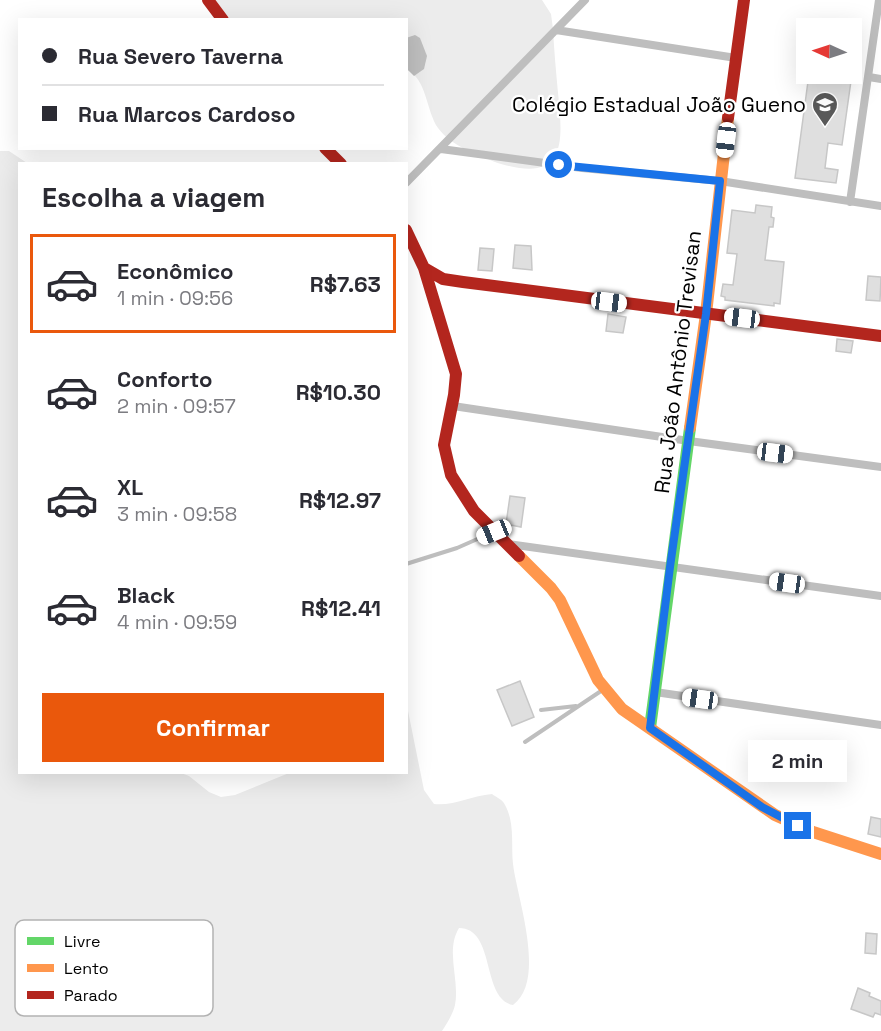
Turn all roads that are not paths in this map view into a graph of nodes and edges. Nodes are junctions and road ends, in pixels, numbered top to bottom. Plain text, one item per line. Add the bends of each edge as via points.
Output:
1 (208, 0) edge
2 (585, 0) edge
3 (744, 0) edge
4 (879, 0) edge
5 (222, 18) edge
6 (556, 30) junction
7 (736, 58) junction
8 (868, 77) junction
9 (881, 79) edge
10 (441, 149) junction
11 (327, 150) edge
12 (339, 162) edge
13 (408, 181) edge
14 (720, 181) junction
15 (850, 202) junction
16 (881, 206) edge
17 (408, 234) edge
18 (424, 268) junction
19 (706, 314) junction
20 (881, 336) edge
21 (453, 406) junction
22 (689, 441) junction
23 (881, 467) edge
24 (494, 532) junction
25 (508, 544) junction
26 (408, 563) edge
27 (670, 567) junction
28 (881, 596) edge
29 (604, 689) junction
30 (655, 692) junction
31 (576, 706) junction
32 (541, 710) dead end
33 (881, 725) edge
34 (650, 728) junction
35 (525, 742) dead end
36 (881, 854) edge

1 - 5 street
2 - 6 street
3 - 7 street, Rua João Antônio Trevisan
4 - 8 street
6 - 7 street
6 - 10 street
7 - 14 street, Rua João Antônio Trevisan
8 - 9 street
8 - 15 street
10 - 13 street
10 - 14 street
11 - 12 street
14 - 15 street
14 - 19 street, Rua João Antônio Trevisan
15 - 16 street
17 - 18 street
18 - 19 street via 442,279
18 - 21 street via 456,374
19 - 20 street
19 - 22 street, Rua João Antônio Trevisan
21 - 22 street
21 - 24 street via 445,439 447,462 461,492
22 - 23 street
22 - 27 street, Rua João Antônio Trevisan
24 - 25 street
24 - 26 lane
25 - 27 street
25 - 29 street via 562,604
27 - 28 street
27 - 30 street, Rua João Antônio Trevisan
29 - 31 lane
29 - 34 street via 621,708
30 - 33 street
30 - 34 street, Rua João Antônio Trevisan
31 - 32 lane
31 - 35 lane
34 - 36 street via 773,814

